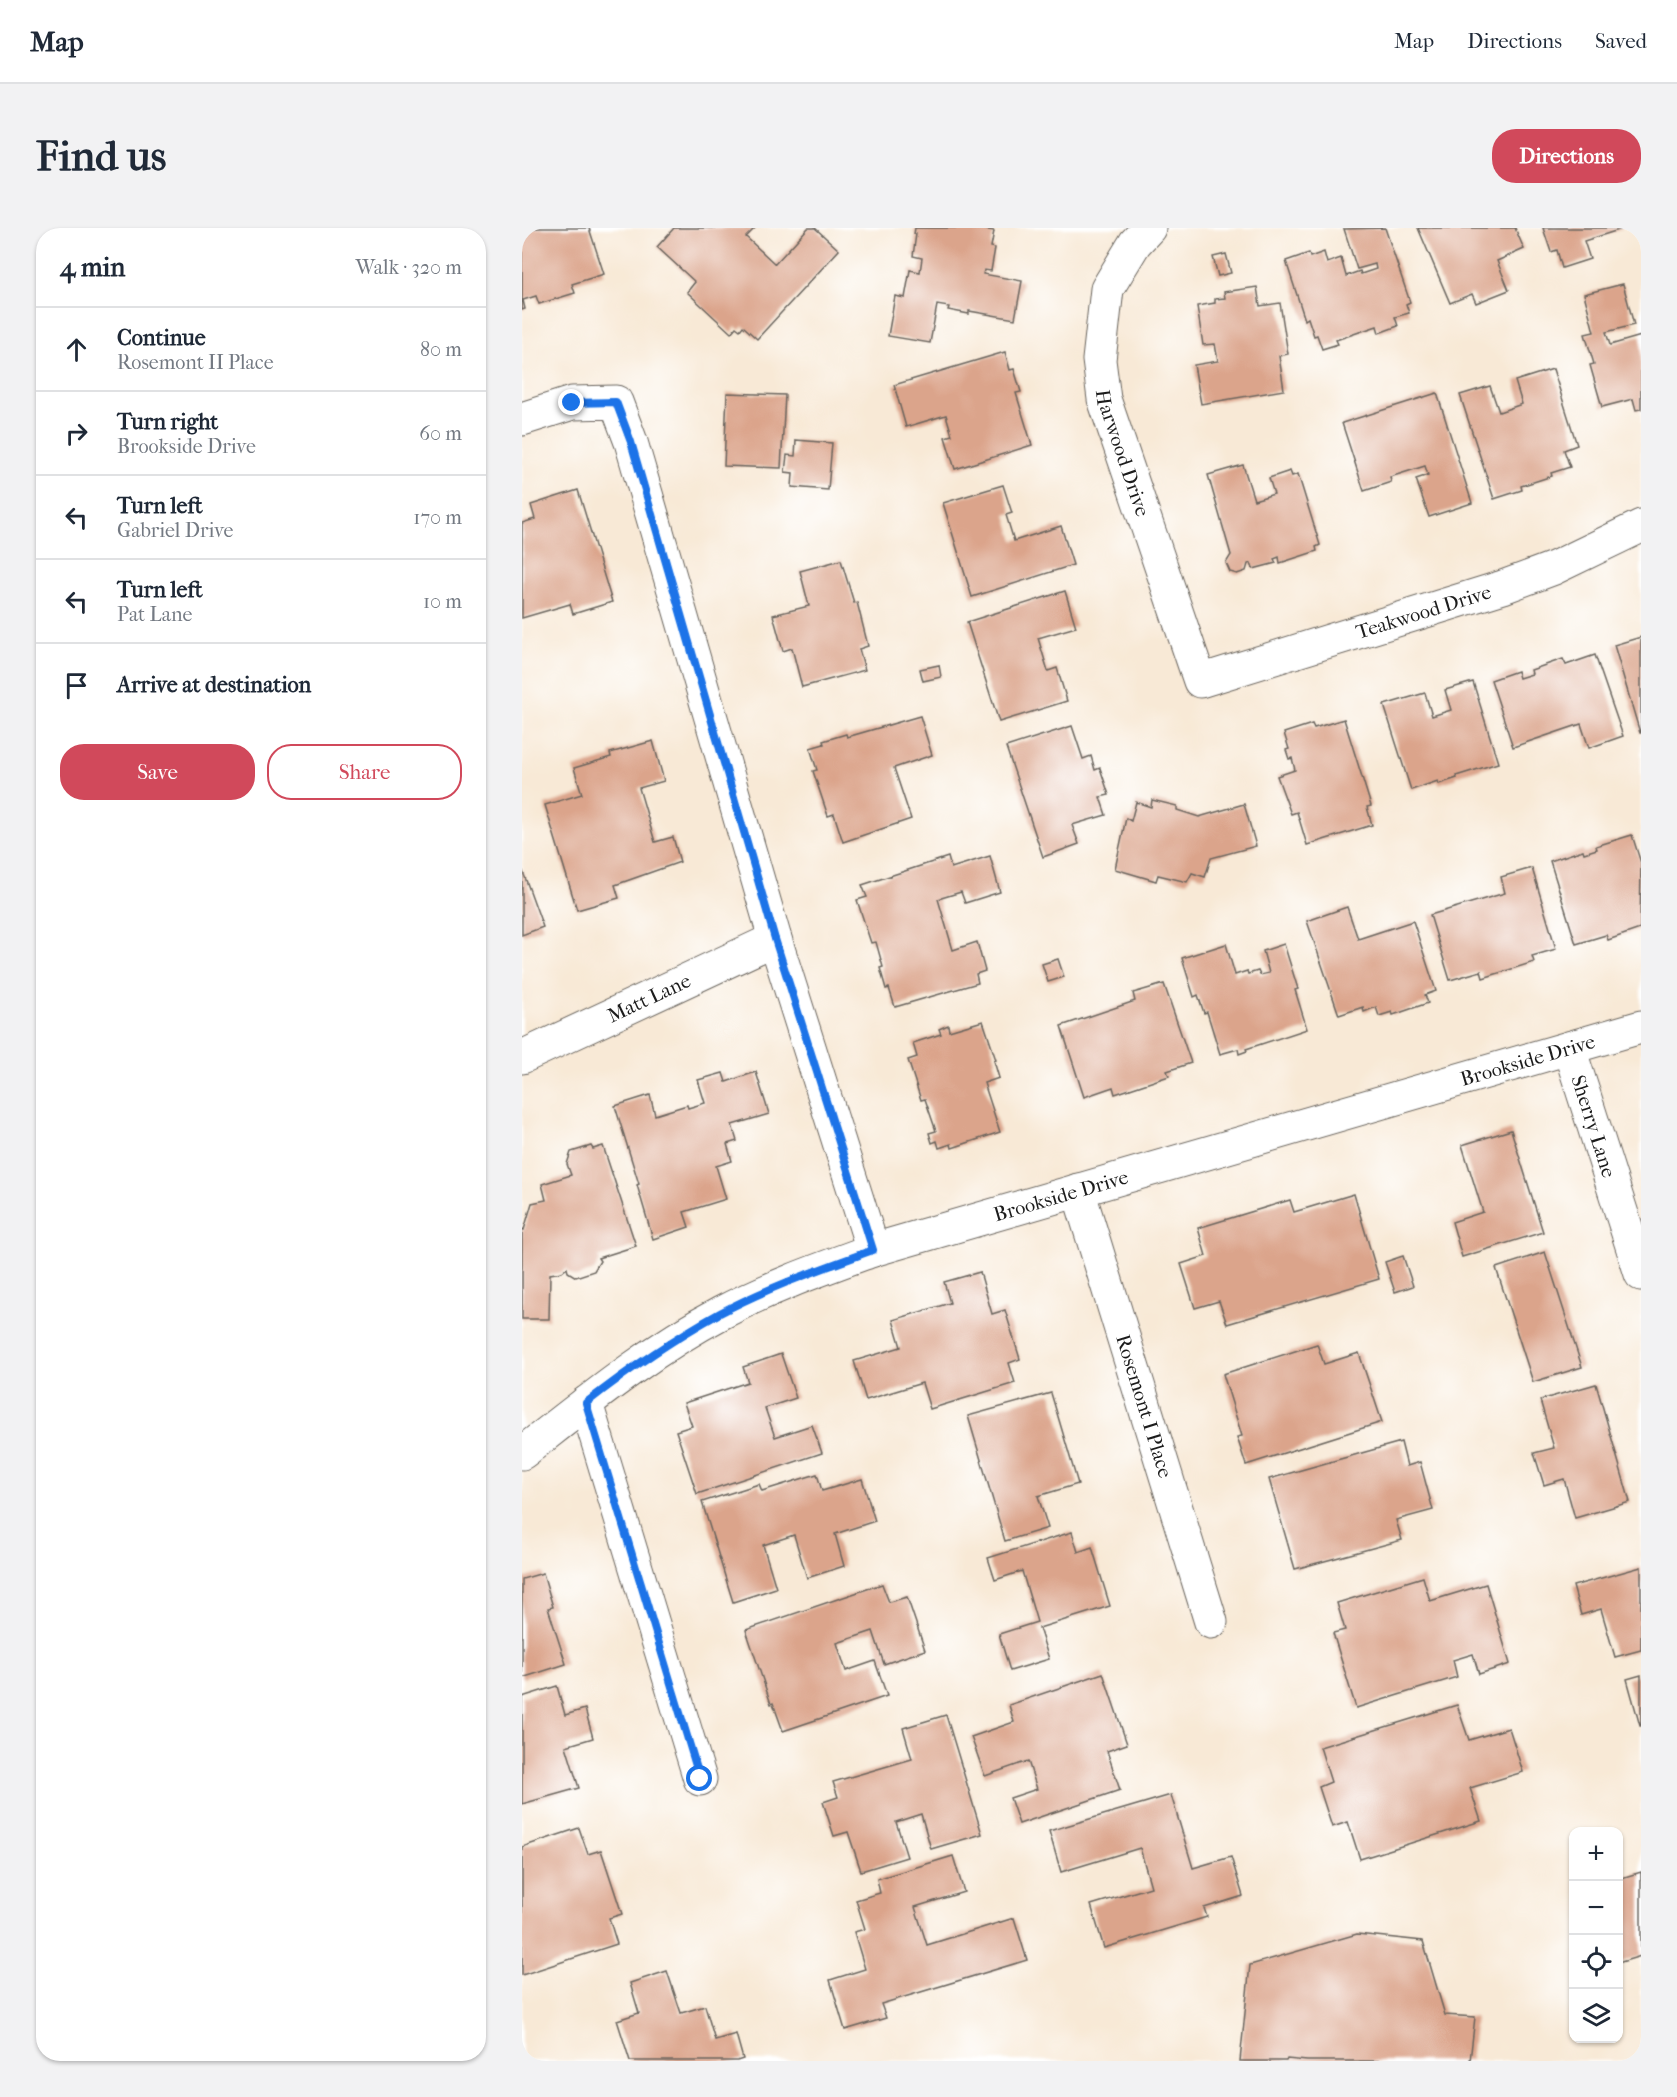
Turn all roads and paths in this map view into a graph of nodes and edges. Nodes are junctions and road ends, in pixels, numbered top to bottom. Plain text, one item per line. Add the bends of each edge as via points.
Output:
1 (1149, 228) edge
2 (522, 418) edge
3 (1641, 526) edge
4 (1200, 681) joint
5 (775, 939) junction
6 (1641, 1028) edge
7 (1569, 1048) junction
8 (522, 1057) edge
9 (1077, 1190) junction
10 (873, 1250) junction
11 (1641, 1275) edge
12 (586, 1403) junction
13 (522, 1453) edge
14 (1210, 1622) dead end
15 (700, 1779) dead end

1 - 4 street, Harwood Drive via 1135,243 1107,290 1099,360 1104,399
2 - 5 street via 572,403 616,402 631,442
3 - 4 street, Teakwood Drive via 1554,568 1503,587
5 - 8 street, Matt Lane
5 - 10 street
6 - 7 street, Brookside Drive
7 - 9 street, Brookside Drive
7 - 11 street, Sherry Lane
9 - 10 street, Brookside Drive
9 - 14 street, Rosemont I Place
10 - 12 street, Brookside Drive via 798,1277 720,1313 632,1368
12 - 13 street, Brookside Drive
12 - 15 street

